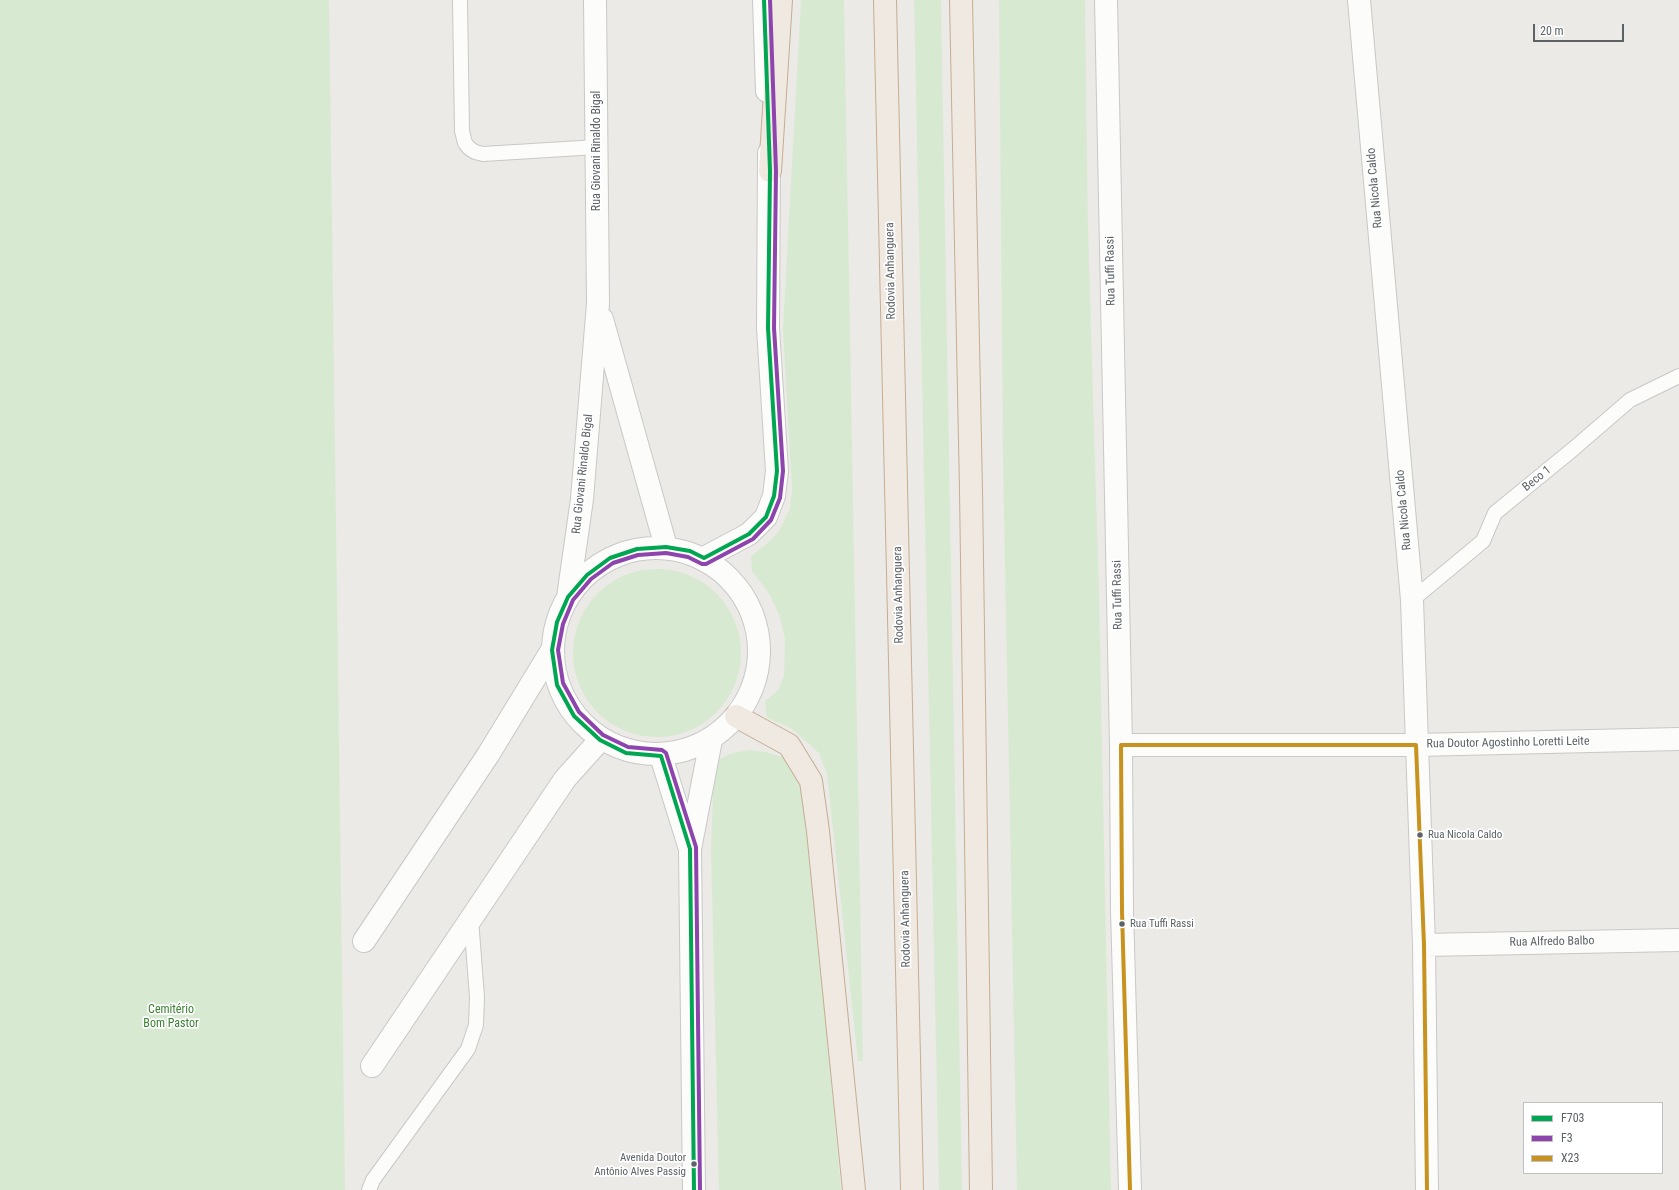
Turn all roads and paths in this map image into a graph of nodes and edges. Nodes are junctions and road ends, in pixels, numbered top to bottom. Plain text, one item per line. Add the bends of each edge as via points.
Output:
1 (460, 0) edge
2 (596, 0) edge
3 (764, 0) edge
4 (781, 0) edge
5 (885, 0) edge
6 (961, 0) edge
7 (1106, 0) edge
8 (1359, 0) edge
9 (597, 147) junction
10 (770, 171) junction
11 (598, 303) junction
12 (1679, 376) edge
13 (666, 547) junction
14 (704, 558) junction
15 (568, 597) junction
16 (1412, 600) junction
17 (552, 650) junction
18 (736, 716) junction
19 (1679, 739) edge
20 (600, 740) junction
21 (711, 740) junction
22 (1121, 745) junction
23 (1416, 745) junction
24 (661, 756) junction
25 (690, 850) junction
26 (471, 919) junction
27 (1679, 940) edge
28 (364, 941) dead end
29 (1424, 945) junction
30 (372, 1066) dead end
31 (369, 1190) edge
32 (694, 1190) edge
33 (854, 1190) edge
34 (912, 1190) edge
35 (981, 1190) edge
36 (1130, 1190) edge
37 (1427, 1190) edge

1 - 9 lane via 462,131 469,148 483,154
2 - 9 street, Rua Giovani Rinaldo Bigal
3 - 10 street
4 - 10 highway
5 - 34 highway, Rodovia Anhanguera
6 - 35 highway
7 - 22 street, Rua Tuffi Rassi
8 - 16 street, Rua Nicola Caldo
9 - 11 street, Rua Giovani Rinaldo Bigal
10 - 14 street via 768,328 777,471 774,496 766,517 749,534
11 - 13 street, Rua Giovani Rinaldo Bigal
11 - 15 street, Rua Giovani Rinaldo Bigal via 582,499
12 - 16 lane, Beco 1 via 1630,400 1495,513 1483,541
13 - 14 street via 690,551
13 - 15 street via 637,549 610,558 587,575
14 - 18 street via 734,582 752,614 759,649 754,684
15 - 17 street via 557,622
16 - 23 street, Rua Nicola Caldo
17 - 20 street via 557,685 574,716
17 - 28 street via 488,755
18 - 21 street
18 - 33 highway via 789,745 811,781
19 - 23 street, Rua Doutor Agostinho Loretti Leite
20 - 24 street via 626,753
20 - 26 street via 564,779
21 - 24 street via 687,752
21 - 25 street
22 - 23 street, Rua Doutor Agostinho Loretti Leite
22 - 36 street, Rua Tuffi Rassi via 1122,911
23 - 29 street, Rua Nicola Caldo
24 - 25 street
25 - 32 street
26 - 30 street
26 - 31 lane via 477,997 476,1026 468,1049
27 - 29 street, Rua Alfredo Balbo
29 - 37 street, Rua Nicola Caldo

